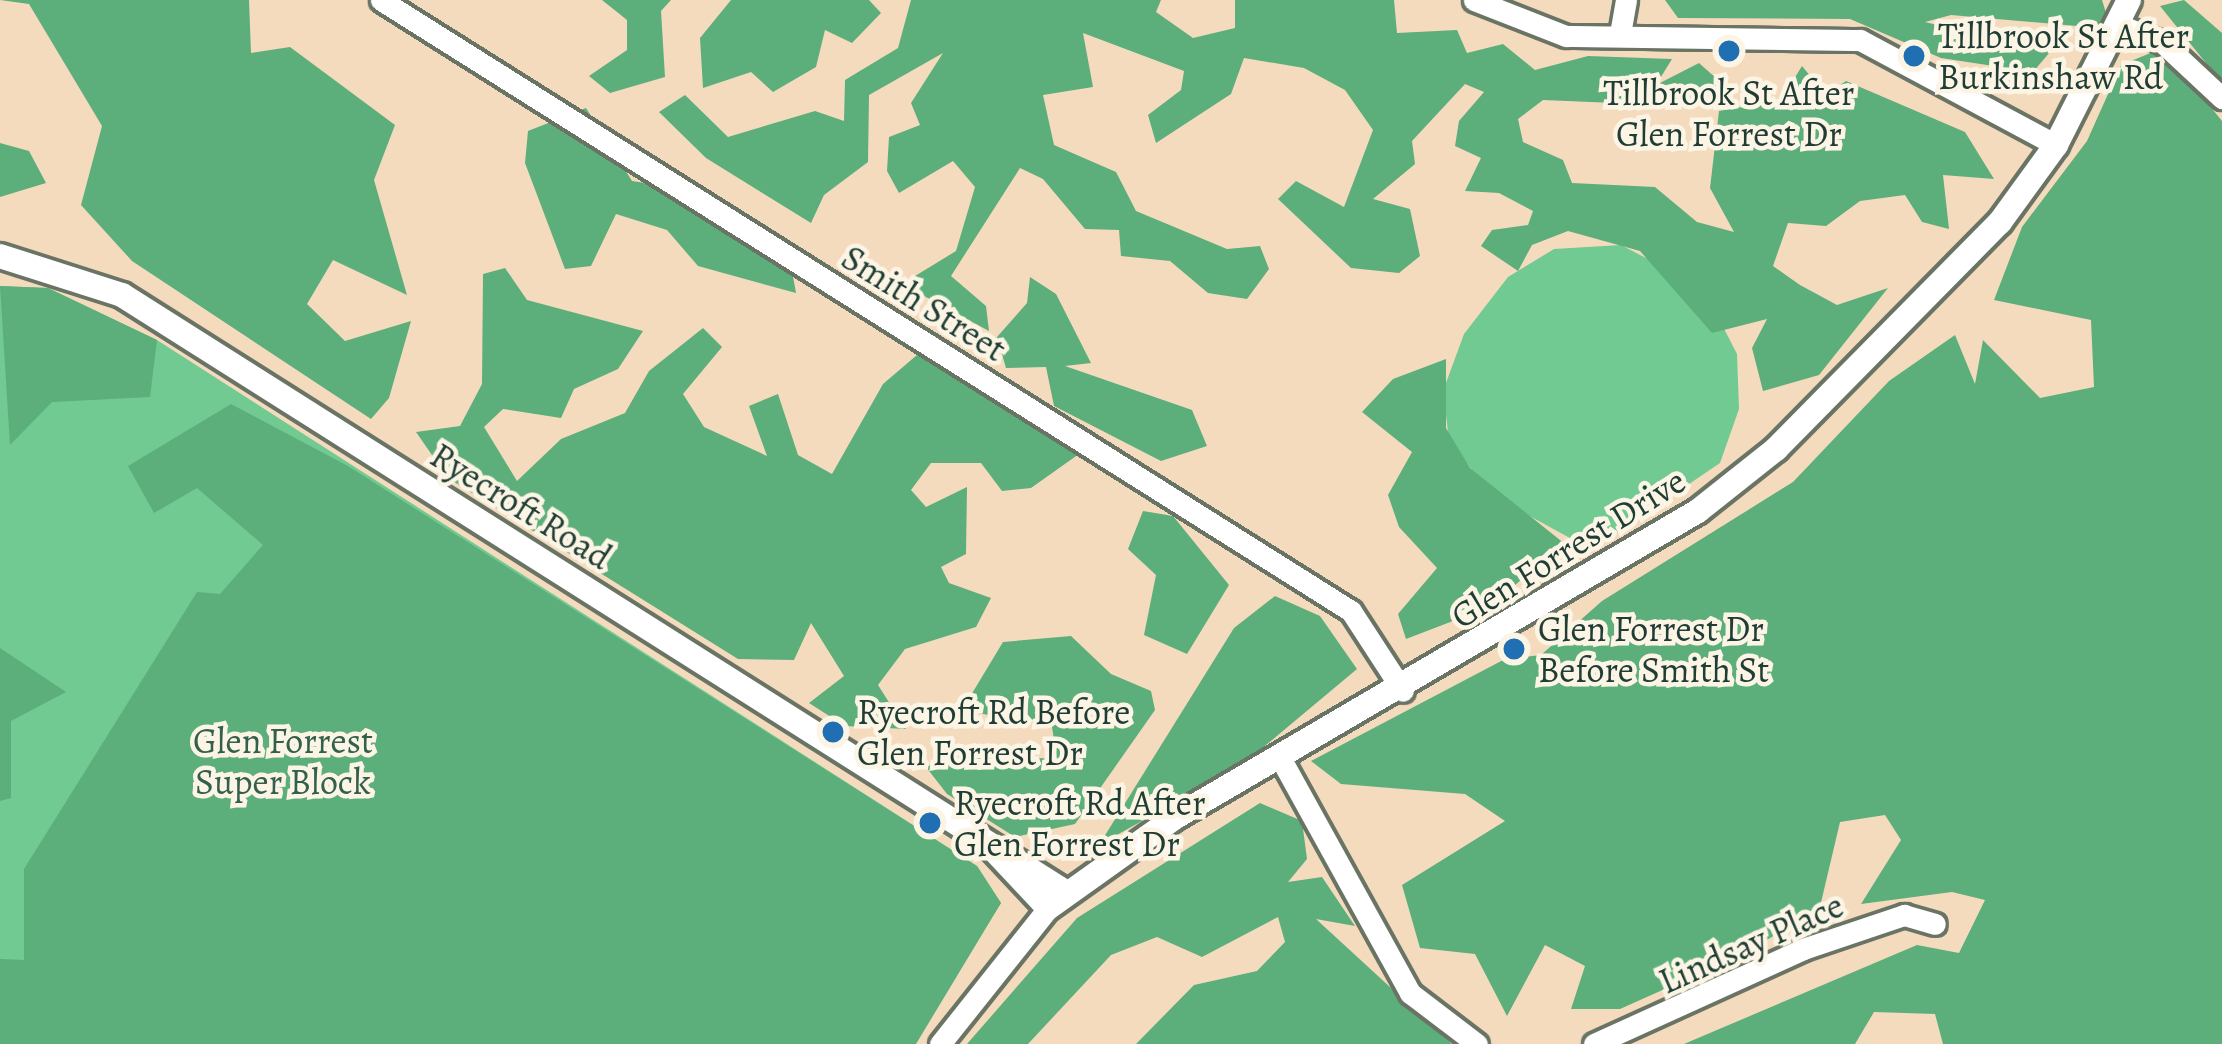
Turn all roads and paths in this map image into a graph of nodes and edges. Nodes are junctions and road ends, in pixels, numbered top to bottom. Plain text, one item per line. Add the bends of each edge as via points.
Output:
1 (381, 0) edge
2 (1474, 0) edge
3 (1625, 0) edge
4 (2129, 0) edge
5 (2117, 24) junction
6 (1620, 34) junction
7 (2222, 98) edge
8 (2056, 146) junction
9 (0, 256) edge
10 (1403, 692) junction
11 (1282, 761) junction
12 (1057, 900) junction
13 (1935, 924) dead end
14 (940, 1044) edge
15 (1477, 1044) edge
16 (1594, 1044) edge

1 - 10 street, Smith Street via 1352,611
2 - 6 street via 1528,28
3 - 6 street
4 - 5 street, Glen Forrest Drive
5 - 7 street via 2163,43
5 - 8 street, Glen Forrest Drive
6 - 8 street via 1859,40
8 - 10 street, Glen Forrest Drive via 1958,268 1776,449 1598,578
9 - 12 street, Ryecroft Road via 122,295 991,847
10 - 11 street, Glen Forrest Drive
11 - 12 street, Glen Forrest Drive
11 - 15 street via 1410,993
12 - 14 street, Glen Forrest Drive
13 - 16 street, Lindsay Place via 1904,915 1823,942

